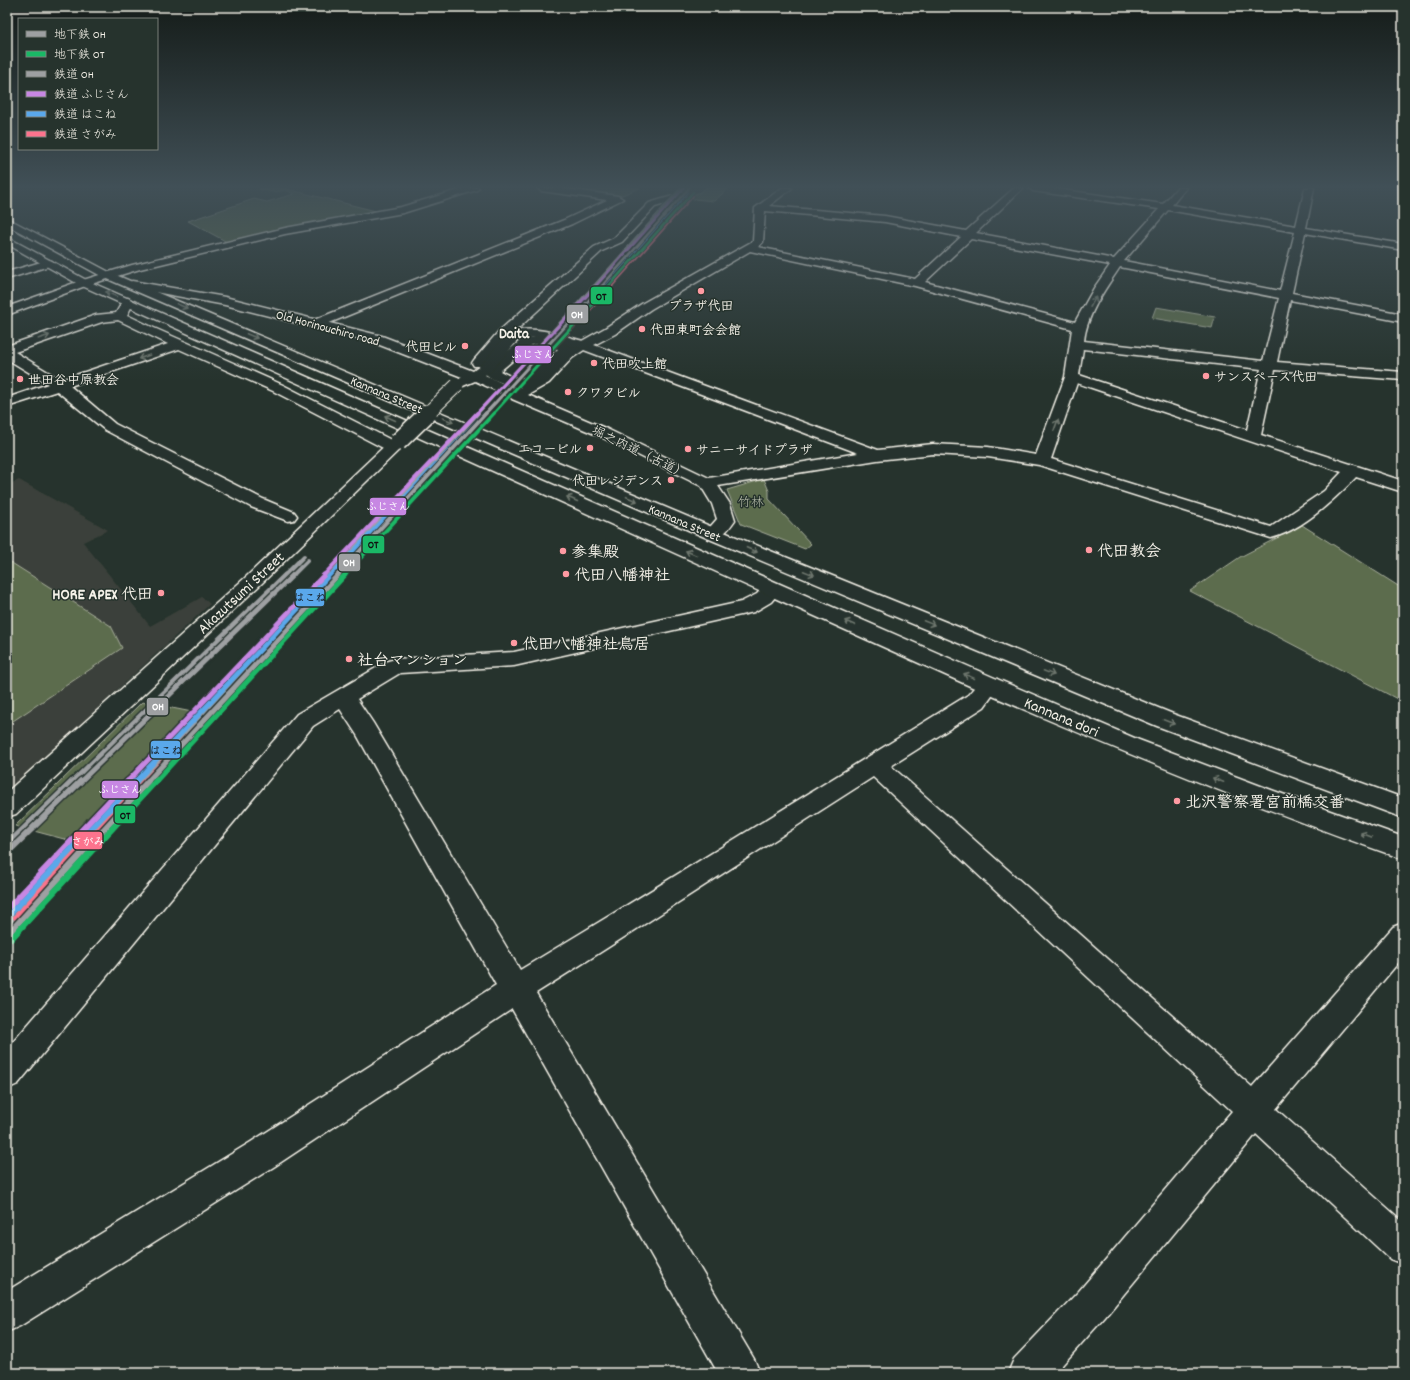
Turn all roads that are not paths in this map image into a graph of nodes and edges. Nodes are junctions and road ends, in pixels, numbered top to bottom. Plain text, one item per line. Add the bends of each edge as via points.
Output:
1 (29, 252) edge
2 (65, 252) edge
3 (198, 252) edge
4 (493, 252) edge
5 (594, 252) edge
6 (741, 252) edge
7 (770, 252) edge
8 (950, 252) edge
9 (1057, 252) edge
10 (1126, 252) edge
11 (1295, 252) edge
12 (48, 263) junction
13 (1116, 264) junction
14 (107, 275) junction
15 (7, 276) edge
16 (84, 283) junction
17 (917, 283) junction
18 (132, 285) junction
19 (1286, 296) junction
20 (128, 302) junction
21 (7, 311) edge
22 (120, 316) junction
23 (1403, 318) edge
24 (318, 323) junction
25 (514, 325) junction
26 (1079, 327) junction
27 (584, 342) junction
28 (181, 344) junction
29 (1076, 344) junction
30 (7, 350) edge
31 (7, 353) edge
32 (479, 363) dead end
33 (1270, 366) junction
34 (473, 376) junction
35 (1403, 376) edge
36 (1072, 377) junction
37 (528, 384) joint
38 (59, 386) junction
39 (517, 396) junction
40 (7, 403) edge
41 (1253, 436) junction
42 (396, 444) junction
43 (877, 455) junction
44 (1042, 462) junction
45 (1353, 470) junction
46 (707, 483) junction
47 (1403, 487) edge
48 (288, 516) dead end
49 (713, 534) junction
50 (772, 589) junction
51 (990, 685) junction
52 (344, 698) junction
53 (875, 765) junction
54 (7, 807) edge
55 (1403, 808) edge
56 (1403, 848) edge
57 (1403, 936) edge
58 (516, 989) junction
59 (7, 1073) edge
60 (1254, 1110) junction
61 (1403, 1246) edge
62 (7, 1313) edge
63 (740, 1373) edge
64 (1028, 1373) edge

1 - 12 street, Kannana Street
2 - 14 street, Kannana Street
3 - 14 street
4 - 24 street
5 - 25 street
6 - 27 street via 647,306 610,331
7 - 17 street
8 - 17 street
9 - 13 street
10 - 13 street
11 - 19 street
12 - 15 street
12 - 16 street, Kannana Street
13 - 19 street
26 -> 13 street
14 - 16 street
14 - 18 street, Kannana Street
20 -> 16 street, Kannana Street
16 - 21 street
17 - 26 street
18 - 24 street, Old Horinouchiro road via 225,301
18 -> 49 street, Kannana Street
19 - 23 street
19 - 33 street
20 - 22 street
50 -> 20 street, Kannana Street
22 - 28 street
30 -> 22 street via 100,318
24 - 34 street, Old Horinouchiro road via 377,339
25 - 27 street
25 - 32 street
26 - 29 street
27 - 34 street, Akazutsumi Street via 536,333 519,335 512,338 486,369
27 - 39 street via 567,355 544,380
27 - 43 street
28 -> 38 street
28 - 42 street
29 - 33 street
29 - 36 street
31 - 38 street
33 - 35 street
33 - 41 street
34 - 39 street, Old Horinouchiro road
34 - 42 street, Akazutsumi Street, bridge via 457,385
36 - 41 street
44 -> 36 street
37 - 37 street via 502,373 522,346 531,341 541,340 567,347
38 - 40 street
38 - 48 street via 110,427 257,503
39 - 46 street, 堀之内道（古道） via 602,432
41 - 45 street
42 - 54 street, Akazutsumi Street via 254,580
43 - 44 street via 932,449 988,452
43 - 46 street
44 - 45 street via 1271,534 1330,495
45 - 47 street
46 - 49 street, 堀之内道（古道） via 721,504 726,520
49 -> 55 street, Kannana Street via 1165,720
51 -> 50 street, Kannana dori
50 - 52 street via 764,598 747,607 514,659 396,666
51 - 53 street via 976,701
56 -> 51 street, Kannana dori via 1139,749
52 - 58 street via 365,729
52 - 59 street via 305,720
53 - 58 street
53 - 60 street
57 - 60 street
58 - 62 street via 263,1154
58 - 63 street
60 - 61 street
60 - 64 street via 1092,1304

